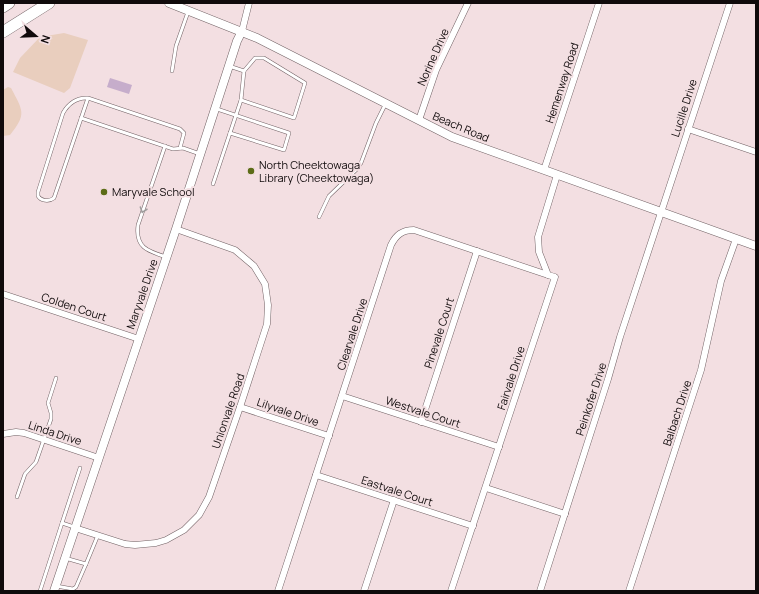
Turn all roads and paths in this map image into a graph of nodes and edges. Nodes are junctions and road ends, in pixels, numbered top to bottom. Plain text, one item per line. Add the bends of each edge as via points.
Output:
1 (9, 3) edge
2 (49, 3) edge
3 (169, 3) edge
4 (249, 3) edge
5 (468, 3) edge
6 (599, 3) edge
7 (730, 3) edge
8 (3, 7) edge
9 (188, 10) junction
10 (242, 31) junction
11 (3, 32) edge
12 (229, 66) junction
13 (172, 71) dead end
14 (244, 71) junction
15 (88, 98) junction
16 (241, 100) junction
17 (385, 103) junction
18 (215, 108) junction
19 (236, 115) junction
20 (81, 118) junction
21 (419, 120) junction
22 (688, 129) junction
23 (230, 133) junction
24 (165, 146) junction
25 (180, 148) junction
26 (756, 152) edge
27 (200, 154) junction
28 (544, 170) junction
29 (557, 175) junction
30 (213, 184) dead end
31 (661, 212) junction
32 (319, 217) dead end
33 (176, 229) junction
34 (736, 238) junction
35 (756, 246) edge
36 (477, 251) junction
37 (166, 257) junction
38 (548, 275) junction
39 (3, 294) edge
40 (139, 339) junction
41 (56, 378) dead end
42 (342, 396) junction
43 (240, 407) junction
44 (420, 422) junction
45 (3, 434) edge
46 (329, 436) junction
47 (44, 440) junction
48 (499, 448) junction
49 (99, 458) junction
50 (80, 468) dead end
51 (316, 475) junction
52 (486, 488) junction
53 (17, 497) dead end
54 (394, 500) junction
55 (564, 514) junction
56 (62, 523) junction
57 (473, 526) junction
58 (75, 528) junction
59 (98, 535) junction
60 (66, 558) junction
61 (86, 564) junction
62 (55, 589) edge
63 (40, 591) edge
64 (278, 591) edge
65 (364, 591) edge
66 (451, 591) edge
67 (540, 591) edge
68 (629, 591) edge

1 - 8 highway
2 - 11 highway
3 - 9 street, Beach Road
4 - 10 street, Maryvale Drive
5 - 21 street, Norine Drive via 436,70
6 - 28 street, Hemenway Road
7 - 22 street, Lucille Drive
9 - 10 street, Beach Road
9 - 13 lane via 176,46
10 - 12 street, Maryvale Drive
10 - 17 street, Beach Road
12 - 14 lane
12 - 18 street, Maryvale Drive
14 - 16 lane
14 - 16 lane via 255,58 264,58 305,83 294,118
15 - 20 lane
15 - 20 lane via 78,99 65,108 38,192 40,199 47,201 54,198
15 - 25 lane via 180,130 184,133
16 - 19 lane
17 - 21 street, Beach Road
17 - 32 lane via 361,163 329,196
18 - 19 lane
18 - 27 street, Maryvale Drive
19 - 23 lane
19 - 23 lane via 289,133 288,139 284,150
20 - 24 lane
21 - 28 street, Beach Road via 452,137
22 - 26 street
22 - 31 street, Lucille Drive
23 - 30 lane
24 - 25 lane via 175,150
24 -> 37 lane via 137,233 143,248
25 - 27 lane
27 - 33 street, Maryvale Drive
28 - 29 street, Beach Road
29 - 31 street, Beach Road
29 - 38 street, Fairvale Drive via 538,237 539,252
31 - 34 street, Beach Road
31 - 55 street, Peinkofer Drive
33 - 37 street, Maryvale Drive
33 - 43 street, Unionvale Road via 235,250 254,266 264,284 268,305 267,324
34 - 35 street, Beach Road
34 - 68 street, Balbach Drive via 721,281 701,370
36 - 38 street, Clearvale Drive
36 - 42 street, Clearvale Drive via 414,230 396,236
36 - 44 street, Pinevale Court
37 - 40 street, Maryvale Drive
38 - 48 street, Fairvale Drive via 555,277
39 - 40 street, Colden Court
40 - 49 street, Maryvale Drive
41 - 47 lane via 48,403 51,419
42 - 44 street, Westvale Court
42 - 46 street, Clearvale Drive
43 - 46 street, Lilyvale Drive
43 - 59 street, Unionvale Road via 209,497 199,516 192,523 175,536 146,545 125,544
44 - 48 street, Westvale Court
45 - 47 street, Linda Drive via 24,433
46 - 51 street, Clearvale Drive
47 - 49 street, Linda Drive
47 - 53 lane via 36,462 25,474
48 - 52 street, Fairvale Drive
49 - 58 street, Maryvale Drive
50 - 56 lane
51 - 54 street, Eastvale Court
51 - 64 street, Clearvale Drive
52 - 55 street
52 - 57 street, Fairvale Drive
54 - 57 street, Eastvale Court
54 - 65 street
55 - 67 street, Peinkofer Drive
56 - 58 lane
56 - 63 lane
57 - 66 street, Fairvale Drive
58 - 59 street, Unionvale Road
58 - 60 street, Maryvale Drive
59 - 61 lane
60 - 61 lane
60 - 62 street, Maryvale Drive
61 - 62 lane via 76,587

